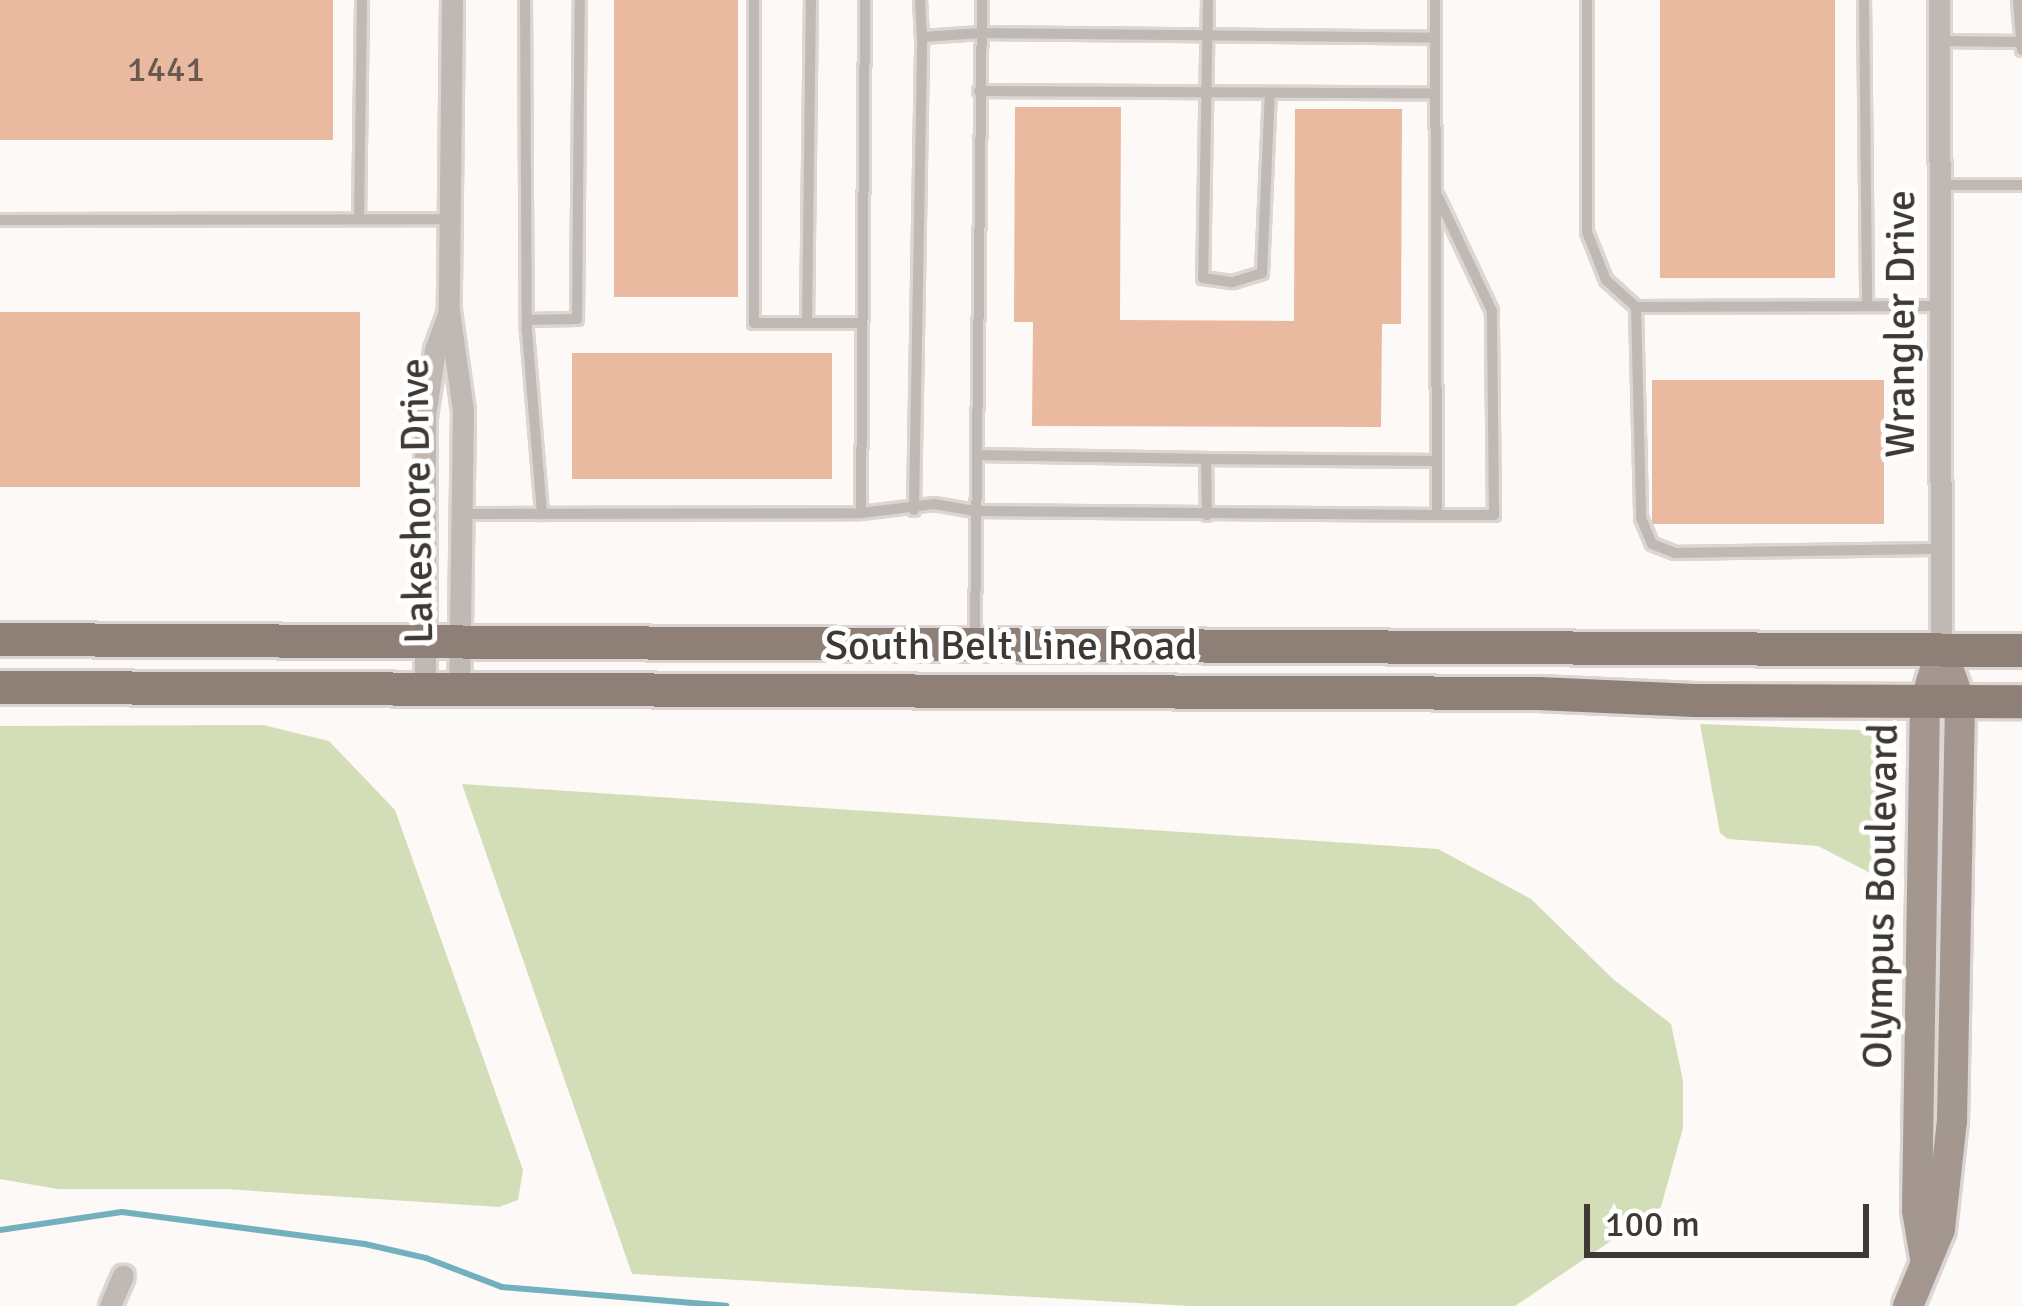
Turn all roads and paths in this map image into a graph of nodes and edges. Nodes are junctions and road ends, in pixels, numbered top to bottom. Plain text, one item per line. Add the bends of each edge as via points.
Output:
1 (362, 0) edge
2 (452, 0) edge
3 (525, 0) edge
4 (580, 0) edge
5 (754, 0) edge
6 (811, 0) edge
7 (865, 0) edge
8 (920, 0) edge
9 (982, 0) edge
10 (1208, 0) edge
11 (1435, 0) edge
12 (1587, 0) edge
13 (1864, 0) edge
14 (1939, 0) edge
15 (2018, 0) edge
16 (982, 33) junction
17 (1207, 35) junction
18 (922, 37) junction
19 (1435, 38) junction
20 (1939, 41) junction
21 (2020, 46) edge
22 (979, 92) junction
23 (1206, 92) junction
24 (1270, 93) junction
25 (1435, 93) junction
26 (1940, 185) junction
27 (2022, 185) edge
28 (1436, 191) junction
29 (0, 220) edge
30 (359, 220) junction
31 (450, 220) junction
32 (1940, 306) junction
33 (1636, 307) junction
34 (1867, 307) junction
35 (449, 311) junction
36 (527, 320) junction
37 (807, 323) junction
38 (862, 323) junction
39 (980, 455) junction
40 (1206, 459) junction
41 (1437, 461) junction
42 (914, 510) junction
43 (861, 512) junction
44 (974, 512) junction
45 (462, 514) junction
46 (542, 514) junction
47 (1207, 515) junction
48 (1437, 515) junction
49 (1941, 549) junction
50 (0, 639) edge
51 (425, 639) junction
52 (460, 639) junction
53 (975, 644) junction
54 (1941, 649) junction
55 (2022, 650) edge
56 (0, 687) edge
57 (424, 690) junction
58 (459, 690) junction
59 (974, 692) junction
60 (1960, 701) junction
61 (2022, 701) edge
62 (1924, 702) junction
63 (1953, 1050) junction
64 (1921, 1051) junction
65 (1925, 1258) junction
66 (123, 1276) dead end
67 (111, 1306) edge
68 (1908, 1306) edge

1 - 30 lane
2 - 31 street, Lakeshore Drive
3 - 36 lane
4 - 36 lane via 578,319
5 - 37 lane via 754,323
6 - 37 lane
7 - 38 lane
8 - 18 lane
9 - 16 lane
10 - 17 lane
11 - 19 lane
12 - 33 lane via 1587,232 1606,280
13 - 34 lane
14 - 20 street, Wrangler Drive
15 - 21 lane
16 - 17 lane
16 - 18 lane
16 - 22 lane
17 - 19 lane
17 - 23 lane
18 - 42 lane
19 - 25 lane
20 - 21 lane
20 - 26 street, Wrangler Drive
22 - 23 lane
22 - 39 lane
23 - 24 lane
23 - 24 lane via 1203,278 1233,282 1262,273
24 - 25 lane
25 - 28 lane
26 - 27 lane
26 - 32 street, Wrangler Drive
28 - 41 lane
28 - 48 lane via 1492,311 1494,515
29 - 30 lane
30 - 31 lane
31 - 35 street, Lakeshore Drive
32 - 34 lane
32 - 49 street, Wrangler Drive
33 - 34 lane
33 - 49 lane via 1641,518 1652,544 1675,553
35 - 45 street, Lakeshore Drive via 463,411
35 - 51 street, Lakeshore Drive via 425,416
36 - 46 lane
37 - 38 lane
38 - 43 lane
39 - 40 lane
39 - 44 lane
40 - 41 lane
40 - 47 lane
41 - 48 lane
42 - 43 lane
42 - 44 lane via 934,504
43 - 46 lane
44 - 47 lane
44 - 53 lane
45 - 46 lane
45 - 52 street, Lakeshore Drive
47 - 48 lane
49 - 54 street, Wrangler Drive
50 - 51 main road, South Belt Line Road
51 - 52 main road, South Belt Line Road
51 - 57 street, Lakeshore Drive
52 - 53 main road, South Belt Line Road
52 - 58 street, Lakeshore Drive
53 - 54 main road, South Belt Line Road
53 - 59 main road
54 - 55 main road, South Belt Line Road
54 - 60 street, Olympus Boulevard
54 - 62 street, Olympus Boulevard
56 - 57 main road, South Belt Line Road
57 - 58 main road, South Belt Line Road
58 - 59 main road, South Belt Line Road
59 - 62 main road, South Belt Line Road
60 - 61 main road, South Belt Line Road
60 - 62 main road, South Belt Line Road
60 - 63 street, Olympus Boulevard
62 - 64 street, Olympus Boulevard
63 - 64 street
63 - 65 street, Olympus Boulevard via 1940,1228
64 - 65 street, Olympus Boulevard via 1917,1210
65 - 68 street, Olympus Boulevard
66 - 67 street

